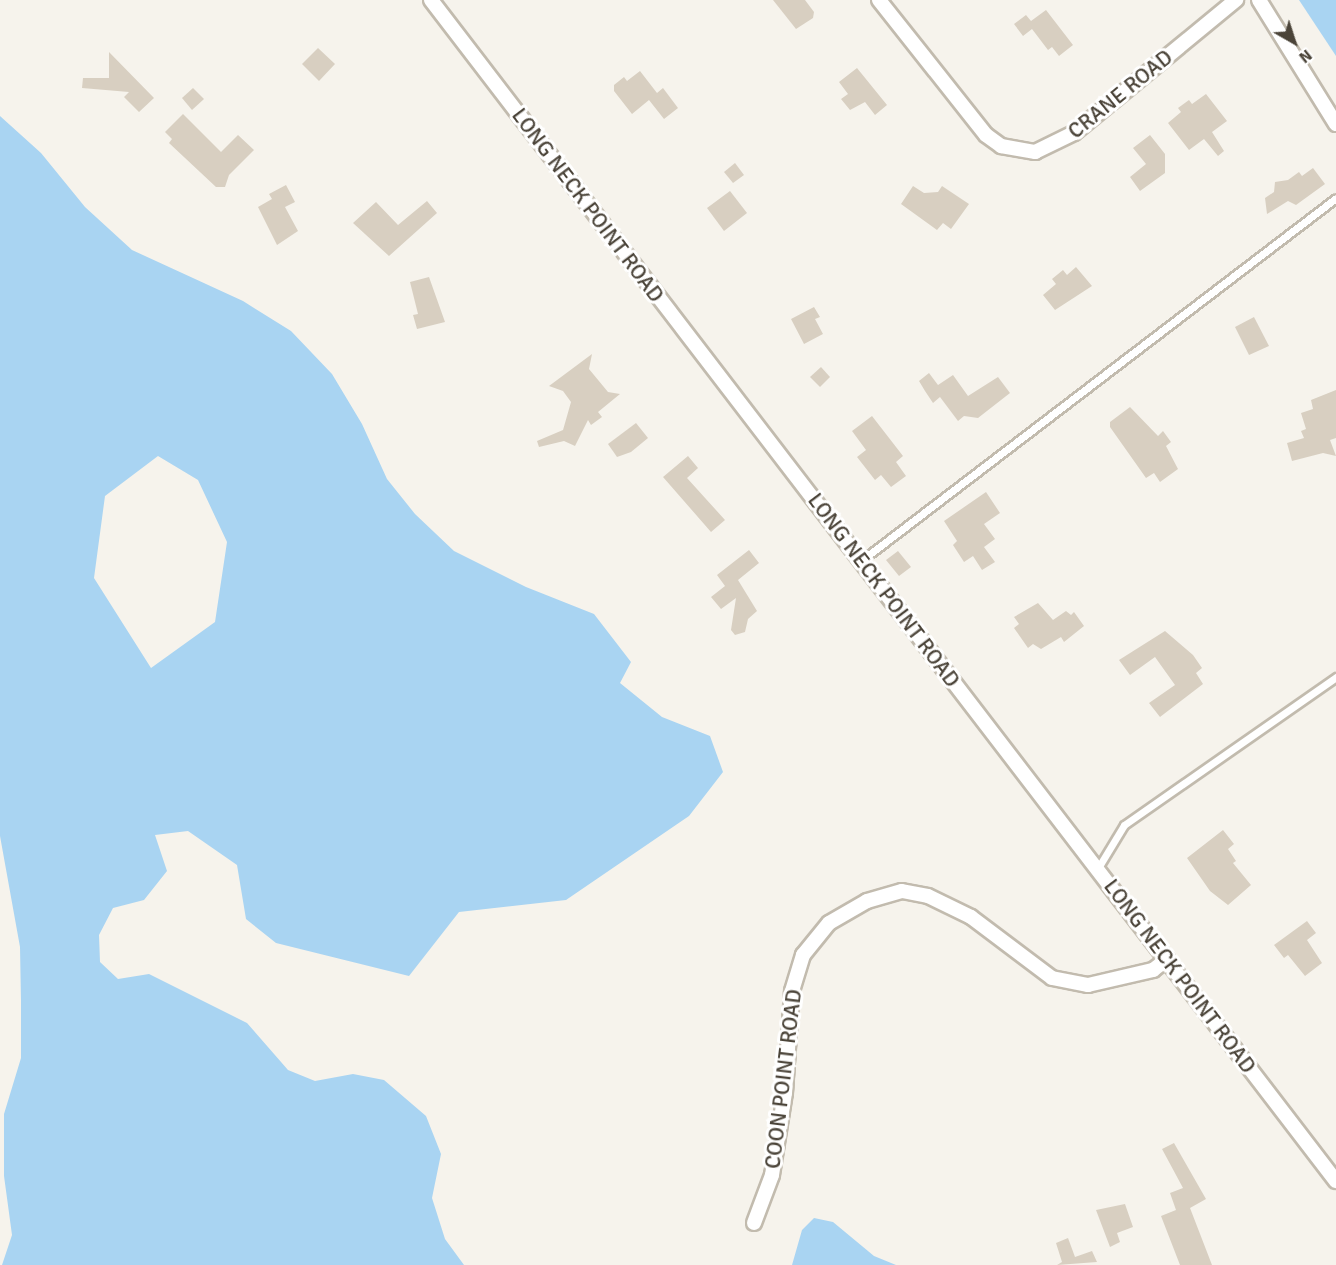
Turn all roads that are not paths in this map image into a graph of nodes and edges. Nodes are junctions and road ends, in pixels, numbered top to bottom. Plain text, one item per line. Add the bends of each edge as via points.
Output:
1 (431, 0) edge
2 (879, 0) edge
3 (1236, 0) edge
4 (1259, 0) edge
5 (1336, 124) edge
6 (1336, 198) edge
7 (862, 560) junction
8 (1336, 677) edge
9 (1098, 868) junction
10 (1167, 959) junction
11 (1336, 1181) edge
12 (754, 1223) dead end

1 - 7 street, LONG NECK POINT ROAD
2 - 3 street, CRANE ROAD via 986,135 1001,146 1035,152 1074,133
4 - 5 street
6 - 7 lane
7 - 9 street, LONG NECK POINT ROAD
8 - 9 lane via 1124,825
9 - 10 street, LONG NECK POINT ROAD
10 - 11 street, LONG NECK POINT ROAD
10 - 12 street, COON POINT ROAD via 1153,970 1088,985 1052,978 971,917 928,896 902,891 867,901 829,923 803,955 792,991 785,1093 774,1163

